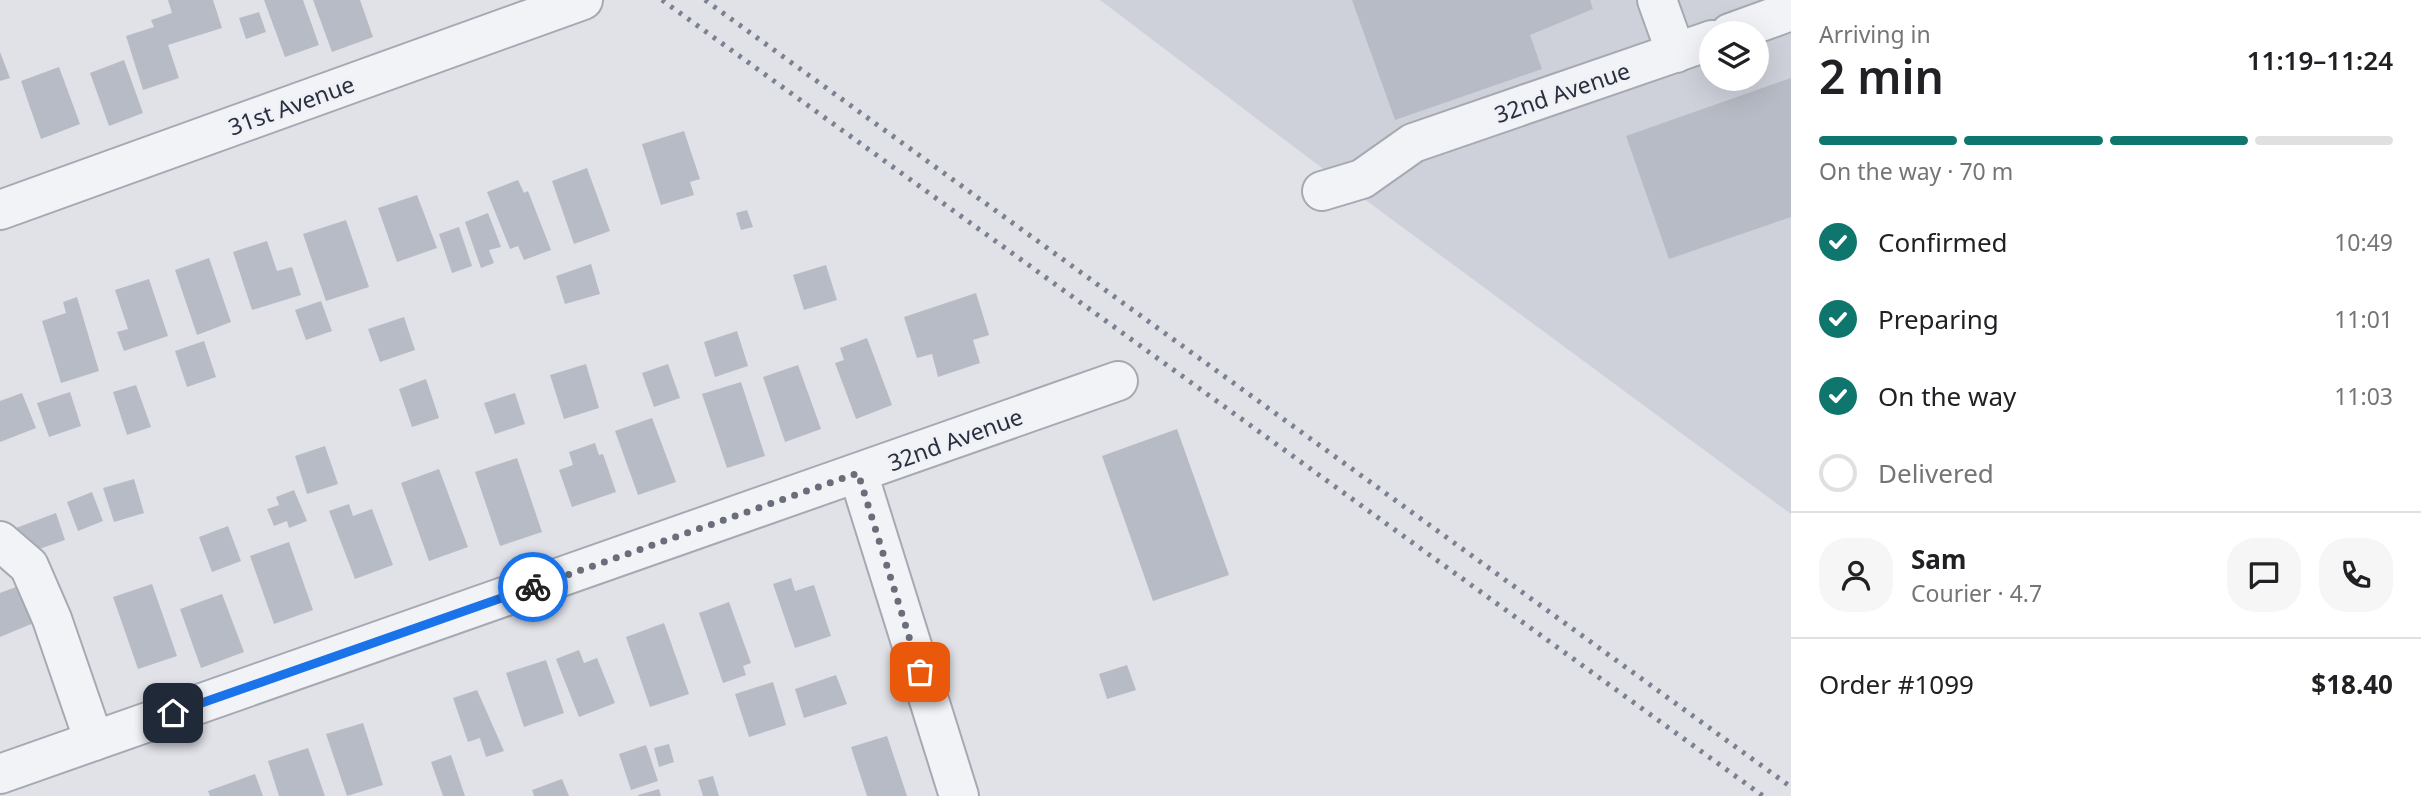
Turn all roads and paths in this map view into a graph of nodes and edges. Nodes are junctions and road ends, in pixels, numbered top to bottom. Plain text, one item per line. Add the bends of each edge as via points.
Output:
1 (583, 0) edge
2 (1657, 0) edge
3 (1791, 11) edge
4 (1763, 21) edge
5 (1699, 45) edge
6 (1676, 53) junction
7 (1322, 191) dead end
8 (0, 210) edge
9 (1118, 381) dead end
10 (858, 473) junction
11 (0, 541) edge
12 (94, 741) junction
13 (0, 774) edge
14 (960, 796) edge

1 - 8 street, 31st Avenue
2 - 6 street
3 - 4 street
5 - 6 street, 32nd Avenue
6 - 7 street, 32nd Avenue via 1413,143 1362,179
9 - 10 street, 32nd Avenue
10 - 12 street, 32nd Avenue
10 - 14 street
11 - 12 street via 29,566
12 - 13 street, 32nd Avenue

